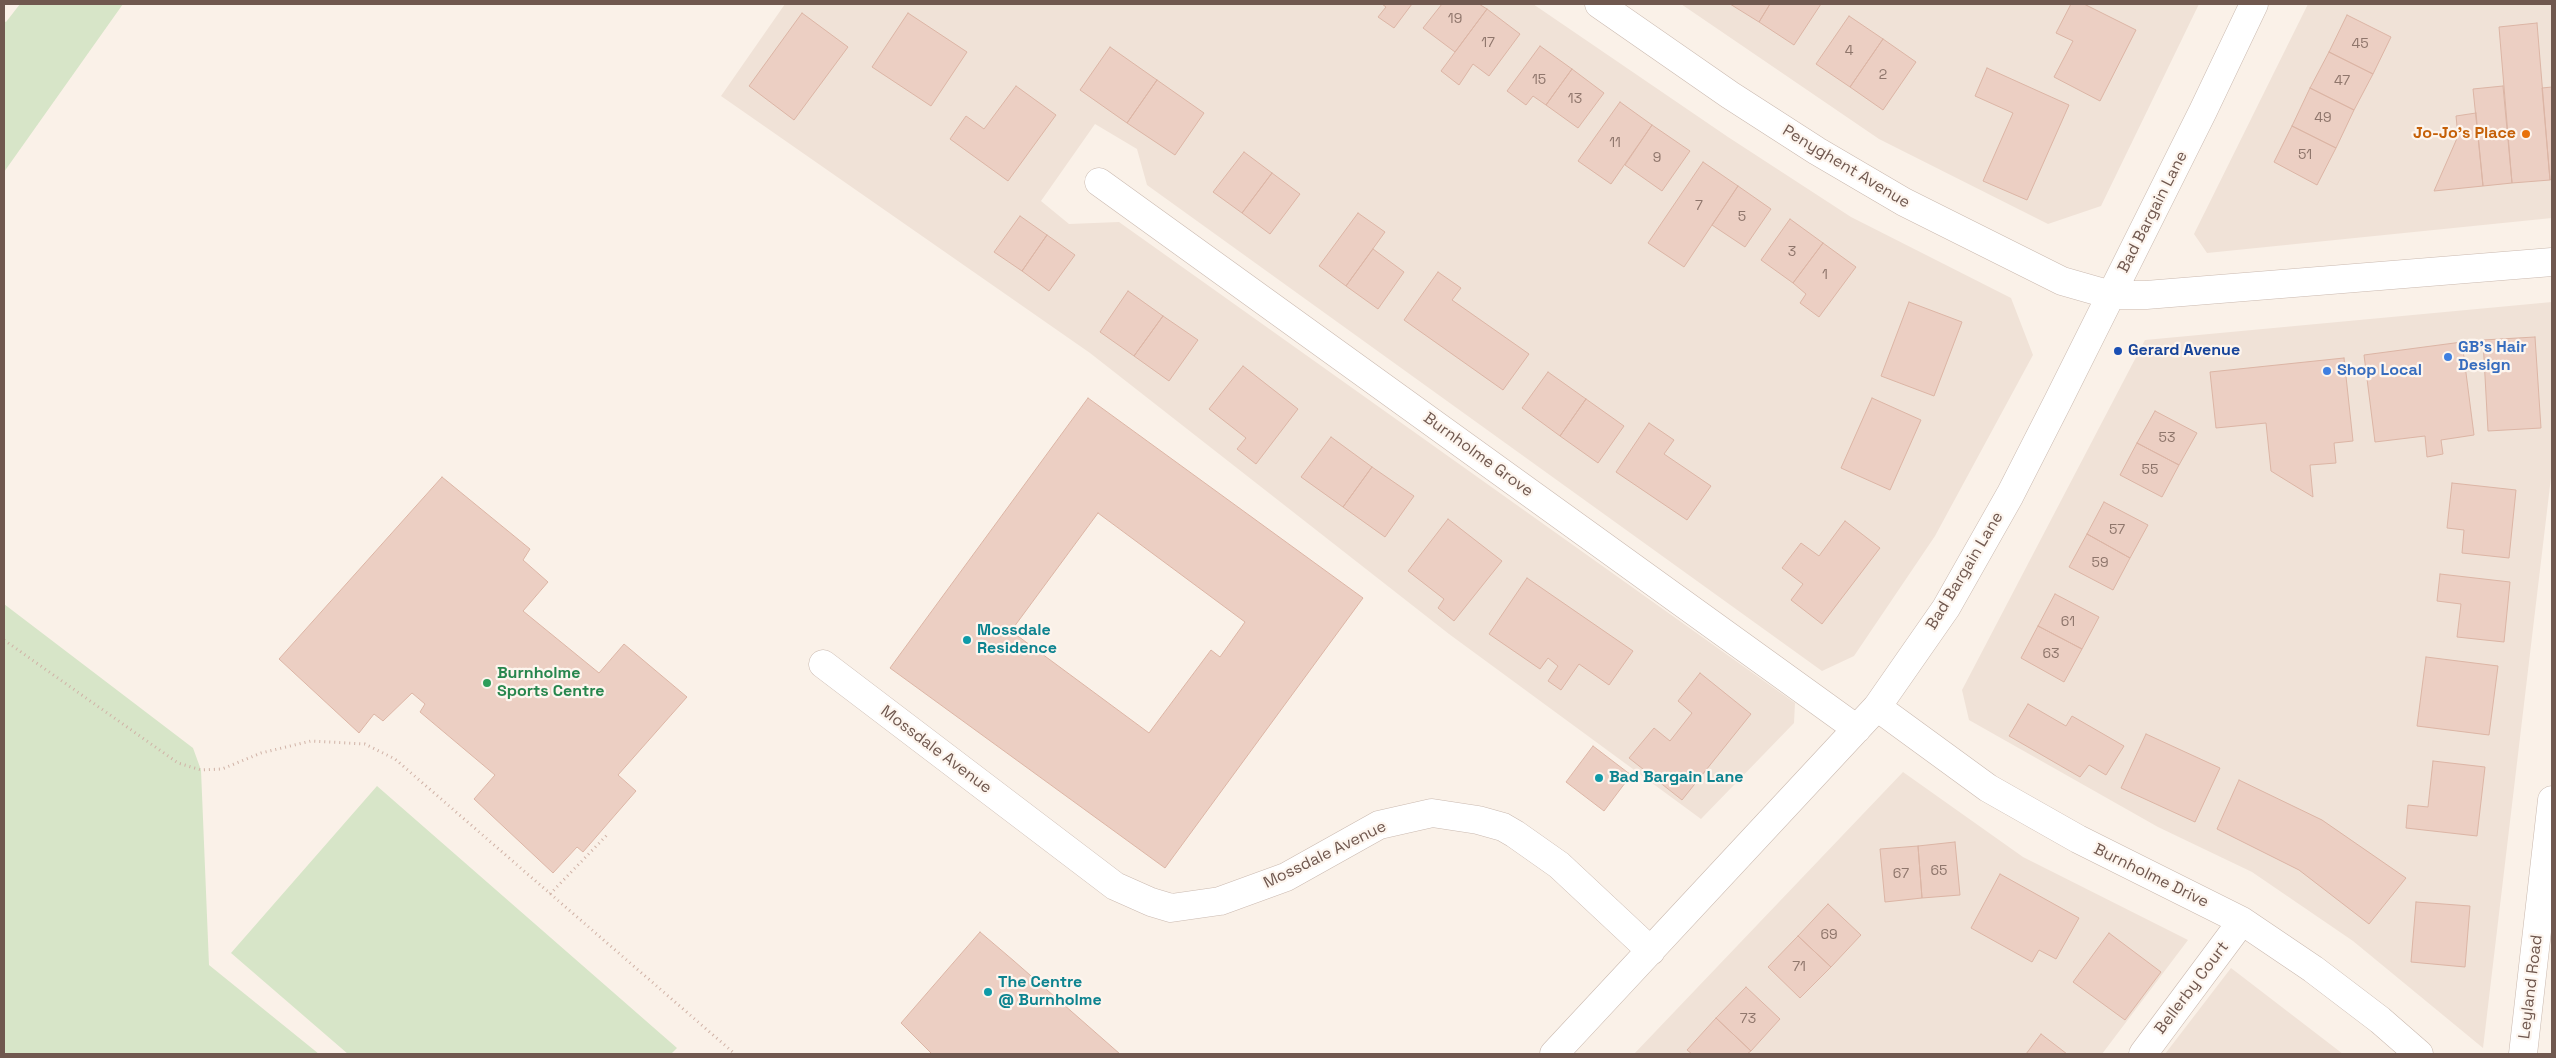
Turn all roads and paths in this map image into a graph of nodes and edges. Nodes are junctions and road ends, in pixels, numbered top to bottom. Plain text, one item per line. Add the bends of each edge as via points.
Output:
1 (1599, 4) edge
2 (2254, 4) edge
3 (1099, 182) dead end
4 (2552, 262) edge
5 (2111, 295) junction
6 (4, 640) edge
7 (823, 664) dead end
8 (1877, 707) junction
9 (1857, 729) junction
10 (2552, 800) edge
11 (607, 835) dead end
12 (550, 894) junction
13 (2242, 922) junction
14 (1651, 951) junction
15 (735, 1054) edge
16 (1554, 1054) edge
17 (2143, 1054) edge
18 (2419, 1054) edge
19 (2523, 1054) edge

1 - 5 street, Penyghent Avenue via 1730,95 1904,202 2062,281
2 - 5 street, Bad Bargain Lane
3 - 9 street, Burnholme Grove
4 - 5 street via 2146,295
5 - 8 street, Bad Bargain Lane via 2010,495 1946,608
6 - 12 path via 178,762 201,770 222,769 261,753 311,741 365,744 395,759
7 - 14 street, Mossdale Avenue via 1115,886 1151,902 1171,908 1220,901 1286,877 1379,825 1432,813 1478,820 1515,834 1559,865
8 - 9 street, Bad Bargain Lane
8 - 13 street, Burnholme Drive via 1988,788 2078,839
9 - 14 street, Bad Bargain Lane
10 - 19 street, Leyland Road
11 - 12 path
12 - 15 path
13 - 17 street, Bellerby Court
13 - 18 street, Burnholme Drive via 2313,969
14 - 16 street, Bad Bargain Lane

